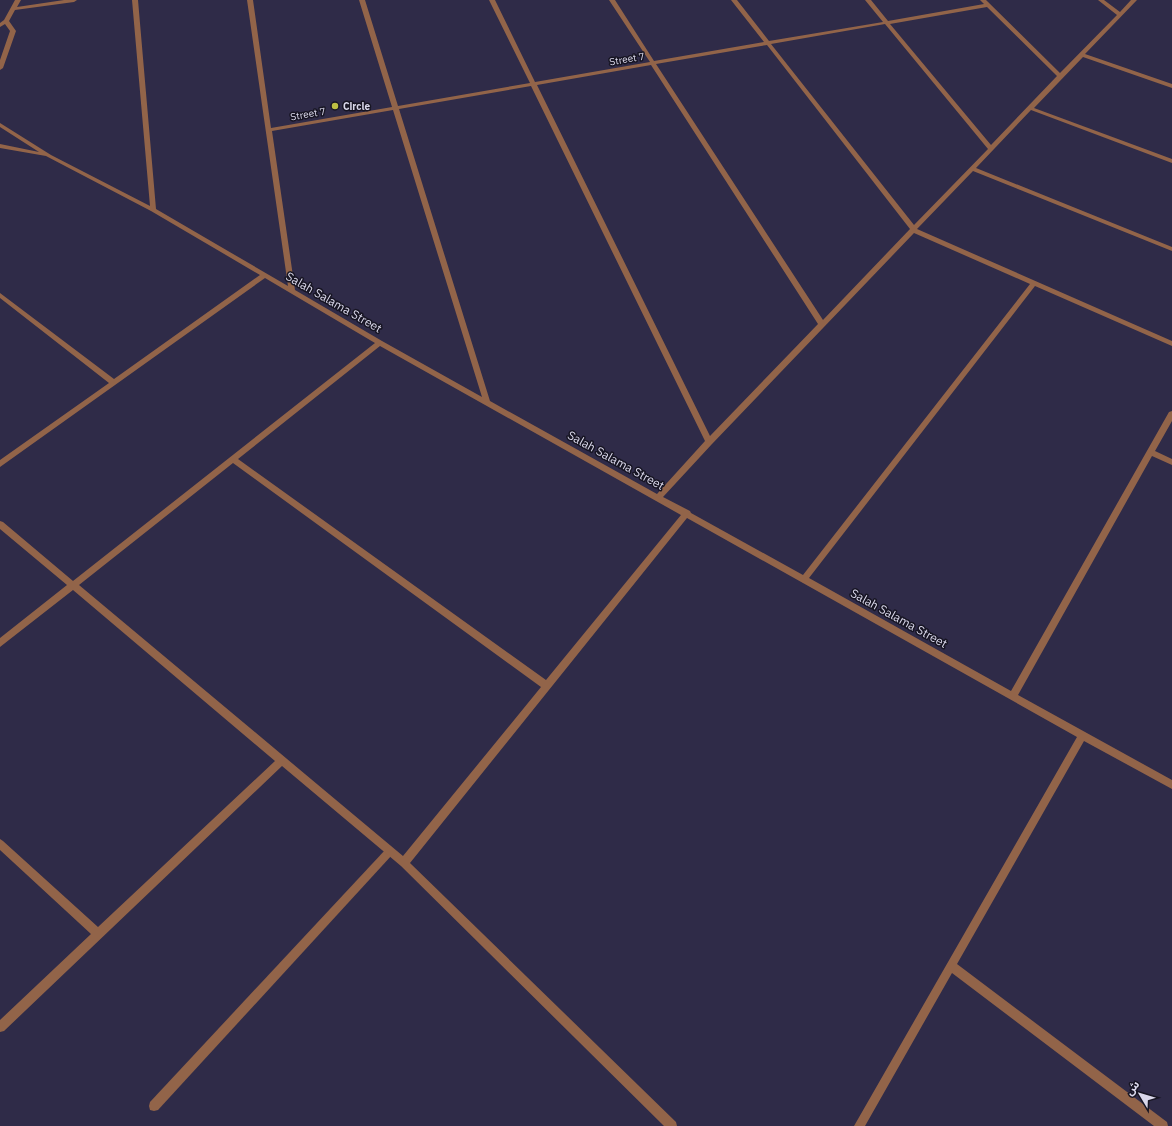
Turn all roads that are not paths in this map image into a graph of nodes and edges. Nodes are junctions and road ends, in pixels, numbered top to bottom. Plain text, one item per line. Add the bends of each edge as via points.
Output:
1 (18, 0) edge
2 (74, 0) edge
3 (135, 0) edge
4 (250, 0) edge
5 (362, 0) edge
6 (492, 0) edge
7 (612, 0) edge
8 (734, 0) edge
9 (868, 0) edge
10 (983, 0) edge
11 (1101, 0) edge
12 (1134, 0) edge
13 (988, 5) junction
14 (13, 9) junction
15 (1120, 15) junction
16 (6, 21) junction
17 (887, 23) junction
18 (0, 25) edge
19 (768, 43) junction
20 (1083, 54) junction
21 (653, 63) junction
22 (0, 68) edge
23 (1061, 77) junction
24 (533, 84) junction
25 (1172, 86) edge
26 (395, 108) junction
27 (1030, 108) junction
28 (0, 125) edge
29 (269, 130) junction
30 (0, 146) edge
31 (991, 149) junction
32 (49, 156) junction
33 (1172, 160) edge
34 (972, 168) junction
35 (153, 210) junction
36 (914, 230) junction
37 (1172, 249) edge
38 (265, 275) junction
39 (1034, 283) junction
40 (292, 292) junction
41 (0, 295) edge
42 (822, 324) junction
43 (380, 343) junction
44 (1172, 344) edge
45 (114, 383) junction
46 (487, 402) junction
47 (1172, 414) edge
48 (709, 442) junction
49 (1151, 452) junction
50 (232, 459) junction
51 (1172, 462) edge
52 (0, 464) edge
53 (658, 498) junction
54 (687, 513) junction
55 (0, 524) edge
56 (804, 579) junction
57 (73, 585) junction
58 (0, 643) edge
59 (547, 686) junction
60 (1013, 696) junction
61 (1083, 735) junction
62 (282, 761) junction
63 (1172, 785) edge
64 (0, 844) edge
65 (389, 852) junction
66 (404, 863) junction
67 (98, 934) junction
68 (952, 966) junction
69 (0, 1027) edge
70 (154, 1106) dead end
71 (672, 1126) edge
72 (859, 1126) edge
73 (1163, 1126) edge

1 - 14 street
2 - 14 street
3 - 35 street
4 - 29 street
5 - 26 street
6 - 24 street
7 - 21 street
8 - 19 street
9 - 17 street
10 - 13 street
11 - 15 street
12 - 15 street
13 - 17 street, Street 7
13 - 23 street
14 - 16 street
15 - 20 street
16 - 18 street
16 - 22 street via 13,31
17 - 19 street, Street 7
17 - 31 street
19 - 21 street, Street 7
19 - 36 street
20 - 23 street
20 - 25 street
21 - 24 street, Street 7
21 - 42 street
23 - 27 street
24 - 26 street, Street 7
24 - 48 street
26 - 29 street, Street 7
26 - 46 street
27 - 31 street
27 - 33 street
28 - 32 street, Salah Salama Street
29 - 40 street
30 - 32 street, Salah Salama Street
31 - 34 street
32 - 35 street, Salah Salama Street
34 - 36 street
34 - 37 street
35 - 38 street, Salah Salama Street
36 - 39 street
36 - 42 street
38 - 40 street, Salah Salama Street
38 - 45 street
39 - 44 street
39 - 56 street
40 - 43 street, Salah Salama Street
41 - 45 street
42 - 48 street
43 - 46 street, Salah Salama Street
43 - 50 street
45 - 52 street
46 - 53 street, Salah Salama Street
47 - 49 street
48 - 53 street
49 - 51 street
49 - 60 street
50 - 57 street
50 - 59 street
53 - 54 street, Salah Salama Street
54 - 56 street, Salah Salama Street
54 - 59 street
55 - 57 street
56 - 60 street, Salah Salama Street
57 - 58 street
57 - 62 street
59 - 66 street
60 - 61 street, Salah Salama Street
61 - 63 street, Salah Salama Street
61 - 68 street
62 - 65 street
62 - 67 street
64 - 67 street
65 - 66 street
65 - 70 street
66 - 71 street
67 - 69 street
68 - 72 street
68 - 73 street

